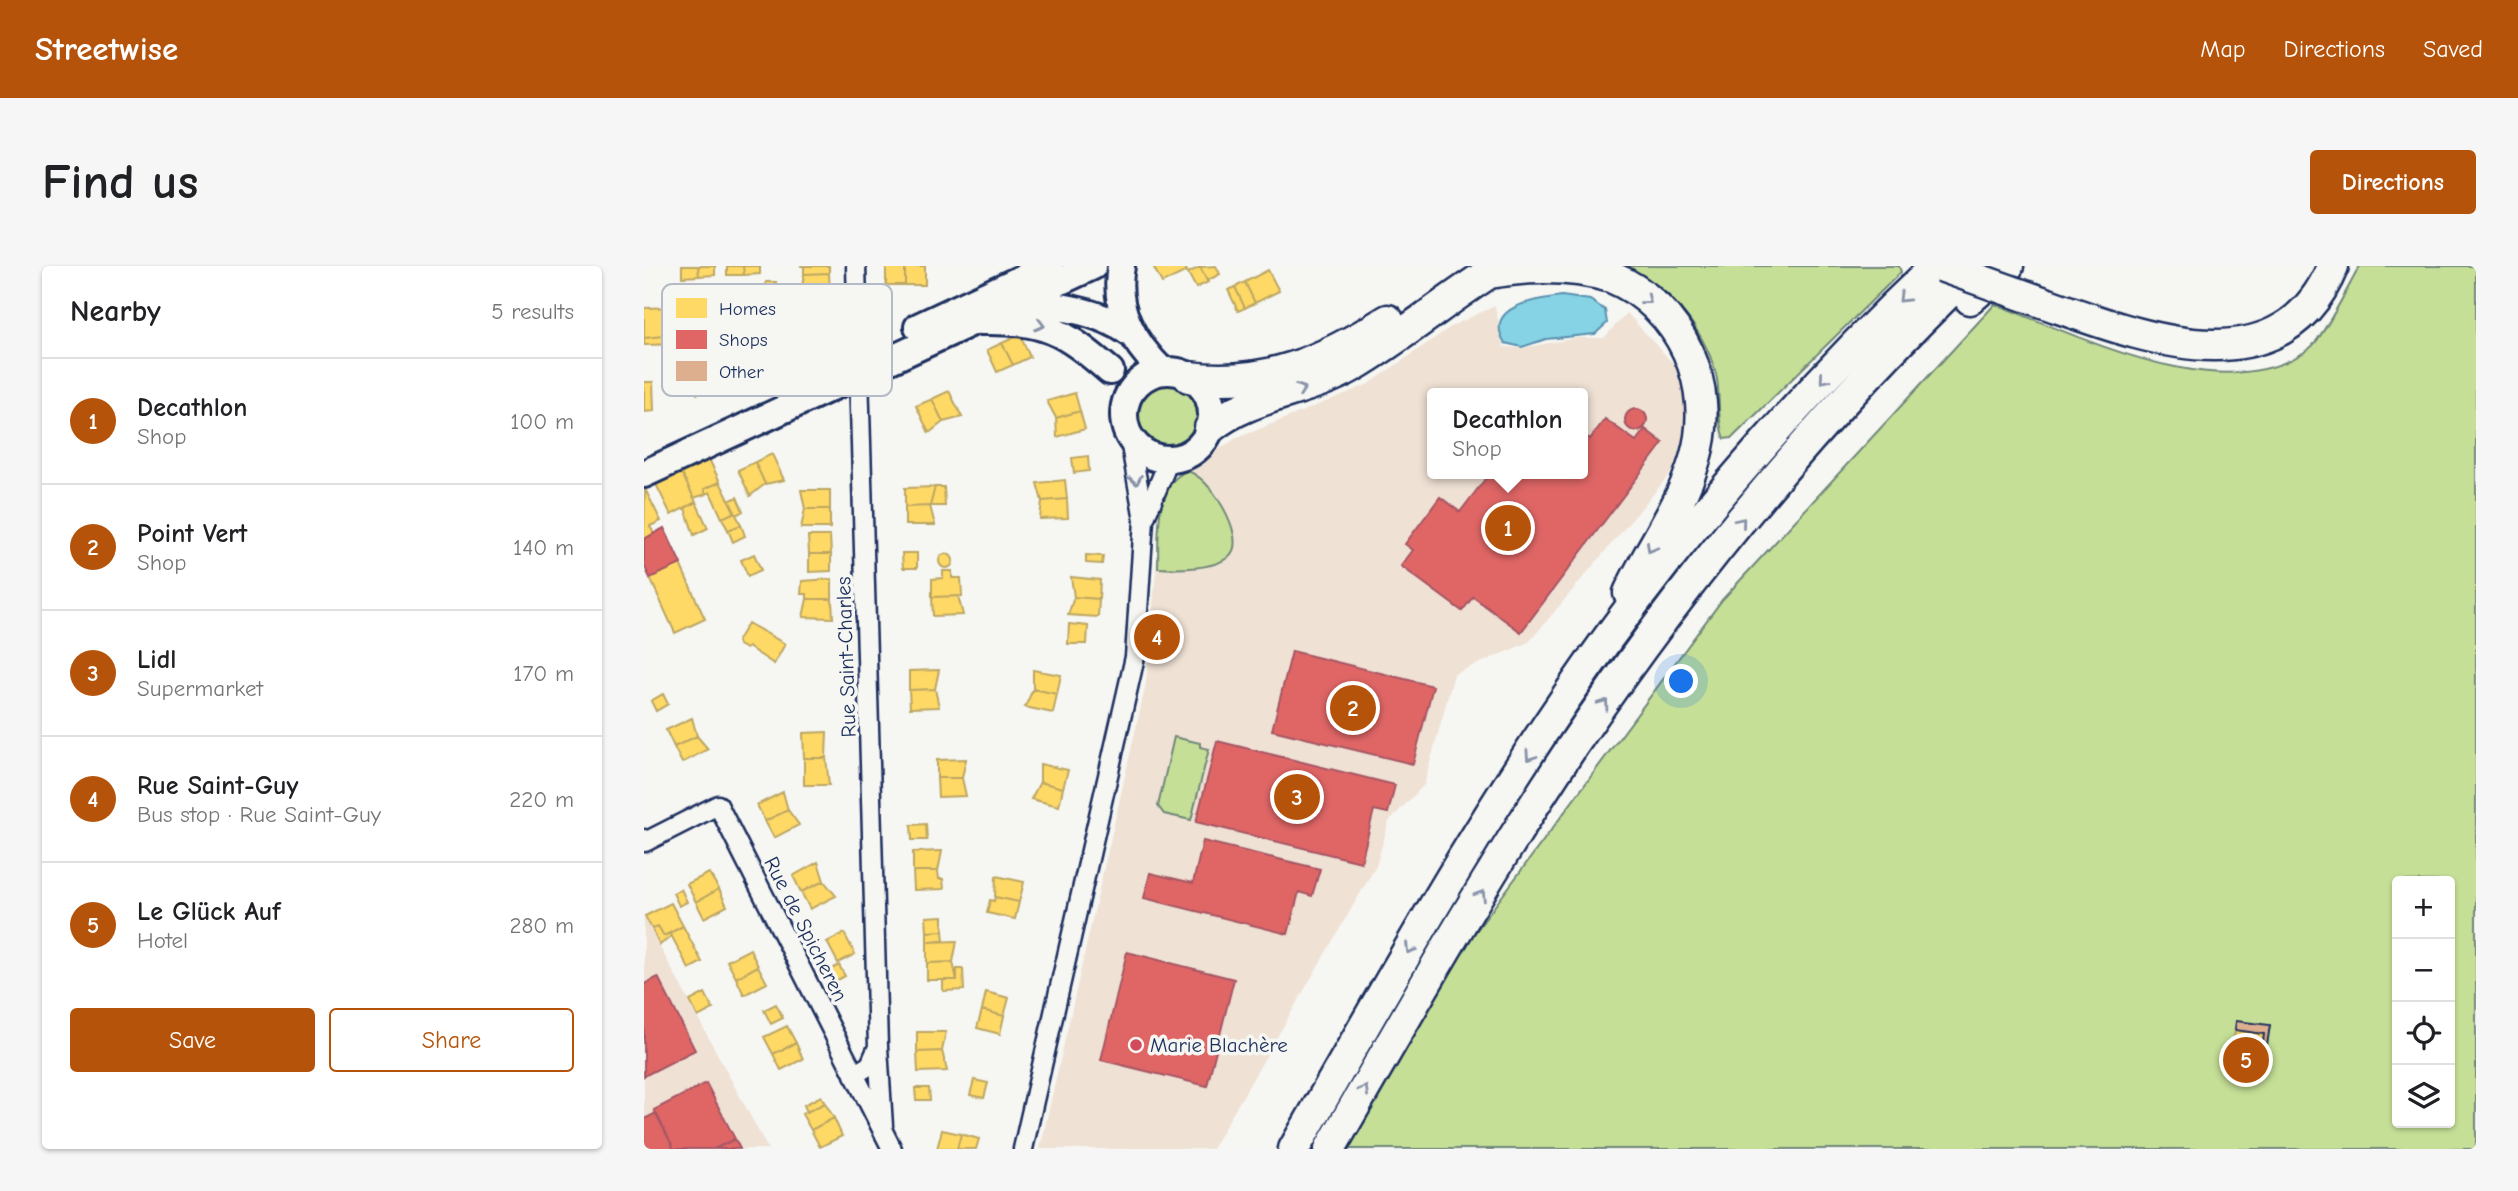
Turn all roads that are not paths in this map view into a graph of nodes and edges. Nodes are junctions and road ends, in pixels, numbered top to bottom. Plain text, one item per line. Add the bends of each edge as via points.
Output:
1 (856, 266) edge
2 (1049, 266) edge
3 (1121, 266) edge
4 (1938, 266) edge
5 (1966, 266) edge
6 (1976, 266) edge
7 (2008, 266) edge
8 (2317, 266) edge
9 (2333, 266) edge
10 (1089, 267) edge
11 (1487, 268) edge
12 (857, 284) edge
13 (2044, 298) junction
14 (1014, 302) junction
15 (971, 312) junction
16 (1090, 315) junction
17 (1130, 333) junction
18 (892, 349) edge
19 (1110, 371) junction
20 (1176, 374) junction
21 (785, 396) edge
22 (797, 396) edge
23 (861, 396) edge
24 (1125, 403) junction
25 (1826, 421) junction
26 (1210, 428) junction
27 (1130, 440) junction
28 (644, 456) edge
29 (1170, 460) junction
30 (644, 474) edge
31 (1144, 520) junction
32 (1608, 638) junction
33 (644, 839) edge
34 (878, 1047) junction
35 (854, 1074) junction
36 (888, 1141) edge
37 (1023, 1149) edge
38 (1294, 1149) edge
39 (1329, 1149) edge

1 - 12 street, Rue Saint-Charles
2 - 15 main road
3 - 17 main road via 1119,294
4 - 13 highway, bridge
4 -> 32 highway via 1838,363 1718,500
5 - 13 highway
6 - 25 highway
7 - 25 highway via 1871,392
8 - 13 highway via 2304,293 2281,317 2223,337 2185,335
9 - 13 highway via 2314,300 2288,325 2253,341 2223,346 2184,345 2128,332
10 - 14 main road
10 - 16 main road via 1082,288
11 - 20 highway via 1309,362 1240,380
26 -> 11 highway via 1236,409 1316,384 1353,366
11 -> 32 highway via 1540,266 1610,277 1643,296 1668,320 1682,337 1698,376 1703,416 1696,457 1679,500
14 - 15 main road
14 - 16 main road
15 - 18 main road
15 -> 19 main road via 1052,328
16 - 17 main road via 1115,322
16 - 19 main road
17 - 20 main road
19 - 24 main road
20 - 24 main road via 1139,381
20 - 26 main road via 1206,393
21 - 28 main road
22 - 30 main road
23 - 34 street, Rue Saint-Charles
24 - 27 main road via 1123,415
39 -> 25 highway via 1572,747 1698,574
26 - 29 main road via 1195,451
27 - 29 main road via 1147,455
27 -> 31 street
29 - 31 street
31 - 37 street via 1135,657
32 -> 38 highway via 1487,822
33 - 35 street, Rue de Spicheren via 718,805
34 - 35 street via 870,1065
34 - 36 street, Rue Saint-Charles
35 - 36 street, Rue de Spicheren

